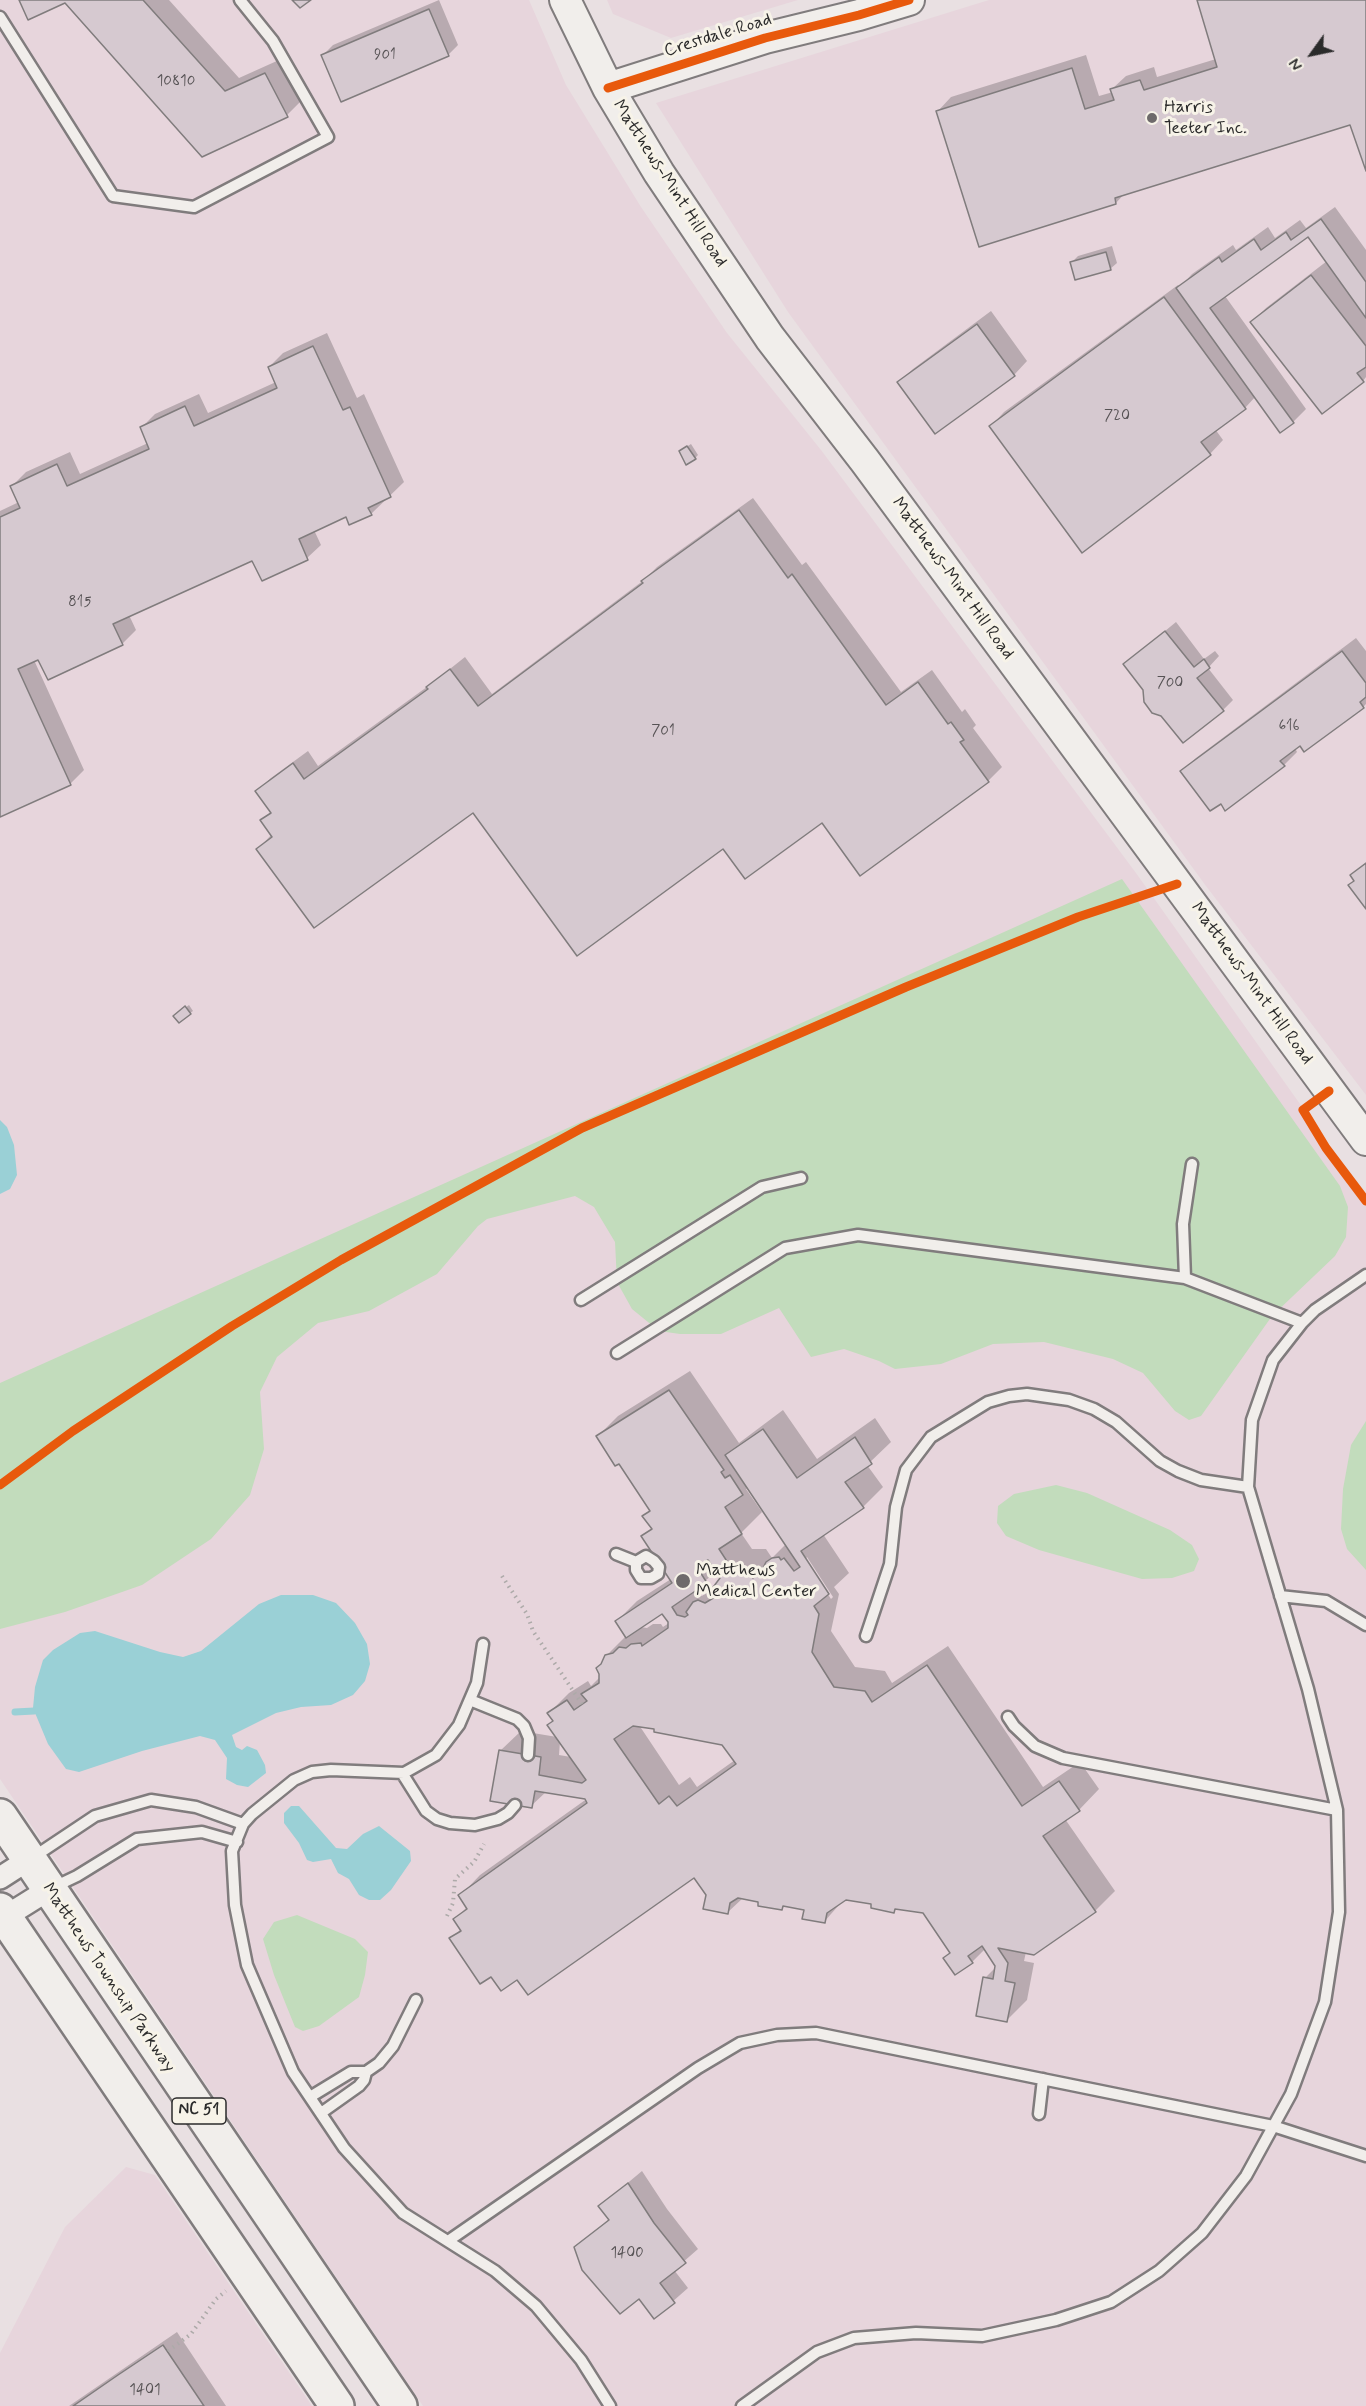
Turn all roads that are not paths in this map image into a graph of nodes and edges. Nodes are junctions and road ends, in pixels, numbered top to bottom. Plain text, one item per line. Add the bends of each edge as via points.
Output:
1 (240, 0) edge
2 (565, 0) edge
3 (909, 0) edge
4 (0, 18) edge
5 (608, 88) junction
6 (1366, 1140) edge
7 (1192, 1164) dead end
8 (801, 1178) dead end
9 (1366, 1275) edge
10 (1185, 1278) junction
11 (581, 1300) dead end
12 (1302, 1323) junction
13 (618, 1353) dead end
14 (1248, 1487) junction
15 (616, 1554) dead end
16 (636, 1562) dead end
17 (1280, 1596) junction
18 (1366, 1625) edge
19 (866, 1636) dead end
20 (483, 1644) dead end
21 (470, 1700) junction
22 (1008, 1717) dead end
23 (528, 1755) dead end
24 (402, 1773) junction
25 (515, 1804) dead end
26 (1337, 1810) junction
27 (0, 1816) edge
28 (243, 1824) junction
29 (237, 1842) junction
30 (28, 1860) junction
31 (0, 1878) edge
32 (48, 1890) junction
33 (2, 1916) edge
34 (416, 2000) dead end
35 (366, 2072) junction
36 (1043, 2079) junction
37 (310, 2097) junction
38 (321, 2113) junction
39 (1039, 2114) dead end
40 (1273, 2126) junction
41 (1366, 2156) edge
42 (448, 2241) junction
43 (337, 2406) edge
44 (400, 2406) edge
45 (610, 2406) edge
46 (742, 2406) edge

1 - 4 lane via 273,41 328,137 194,207 113,196
2 - 5 main road, Matthews-Mint Hill Road
3 - 5 main road, Crestdale Road via 765,38
5 - 6 main road, Matthews-Mint Hill Road via 659,173 770,338
7 - 10 lane via 1183,1224
8 - 11 lane via 762,1186
9 - 12 lane
10 - 12 lane
10 - 13 lane via 858,1235 785,1248
12 - 14 lane via 1273,1360 1252,1420
14 - 17 lane
14 - 19 lane via 1201,1480 1178,1471 1160,1461 1116,1422 1069,1400 1027,1394 988,1402 931,1437 906,1470 896,1507 890,1564
15 - 16 lane
17 - 18 lane via 1326,1601
17 - 26 lane via 1308,1689
20 - 21 lane
21 - 23 lane via 517,1719 529,1738
21 - 24 lane via 459,1725 436,1755
22 - 26 lane via 1035,1746 1063,1758
24 - 25 lane via 426,1811 450,1823 475,1825 498,1819
24 - 28 lane via 312,1772 280,1790
26 - 40 lane via 1339,1911 1326,2002 1291,2094
27 - 30 main road, Matthews Township Parkway / NC 51
28 - 29 lane
28 - 30 lane via 196,1806 151,1800 95,1816
29 - 32 lane via 202,1833 137,1839
29 - 37 lane via 231,1851 235,1905 247,1965 293,2072
30 - 31 street
30 - 32 main road, Matthews Township Parkway / NC 51
32 - 33 street
32 - 44 main road, Matthews Township Parkway / NC 51
33 - 43 main road, NC 51
34 - 35 lane via 393,2046
35 - 37 lane via 351,2072
35 - 38 lane via 359,2086
36 - 39 lane
36 - 40 lane
36 - 42 lane via 816,2033 777,2035 740,2043
37 - 38 lane
38 - 42 lane via 344,2148 403,2213
40 - 41 lane
40 - 46 lane via 1246,2176 1203,2233 1159,2271 1111,2302 1056,2320 982,2336 916,2333 854,2338 817,2352
42 - 45 lane via 495,2271 536,2306 581,2360

